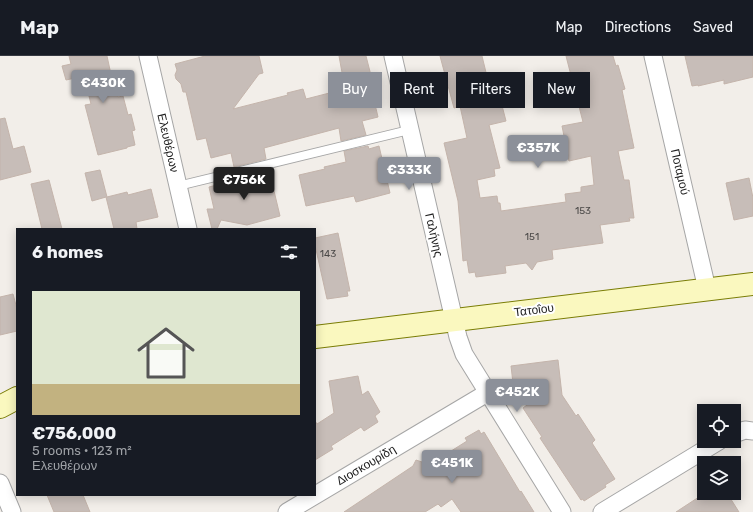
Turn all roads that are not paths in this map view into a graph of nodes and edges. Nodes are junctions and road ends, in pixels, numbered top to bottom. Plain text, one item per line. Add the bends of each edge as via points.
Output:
1 (148, 56) edge
2 (393, 56) edge
3 (653, 56) edge
4 (409, 130) junction
5 (178, 186) junction
6 (188, 228) edge
7 (753, 284) edge
8 (707, 289) junction
9 (454, 320) junction
10 (316, 337) edge
11 (487, 392) junction
12 (16, 399) edge
13 (0, 407) edge
14 (741, 431) edge
15 (753, 431) edge
16 (707, 448) edge
17 (0, 483) edge
18 (316, 495) edge
19 (314, 496) edge
20 (12, 512) edge
21 (287, 512) edge
22 (562, 512) edge
23 (602, 512) edge

1 - 5 street, Ελευθέρων
2 - 4 street, Γαλήνης
3 - 8 street, Ποταμού
4 - 5 lane
4 - 9 street, Γαλήνης
5 - 6 street, Ελευθέρων
7 - 8 main road, Τατοΐου
8 - 9 main road, Τατοΐου
9 - 10 main road, Τατοΐου
9 - 11 street, Γαλήνης via 464,354
11 - 18 street, Διοσκουρίδη
11 - 22 street, Γαλήνης
12 - 13 main road
14 - 15 street
16 - 23 street
17 - 20 street
19 - 21 street, Διοσκουρίδη

